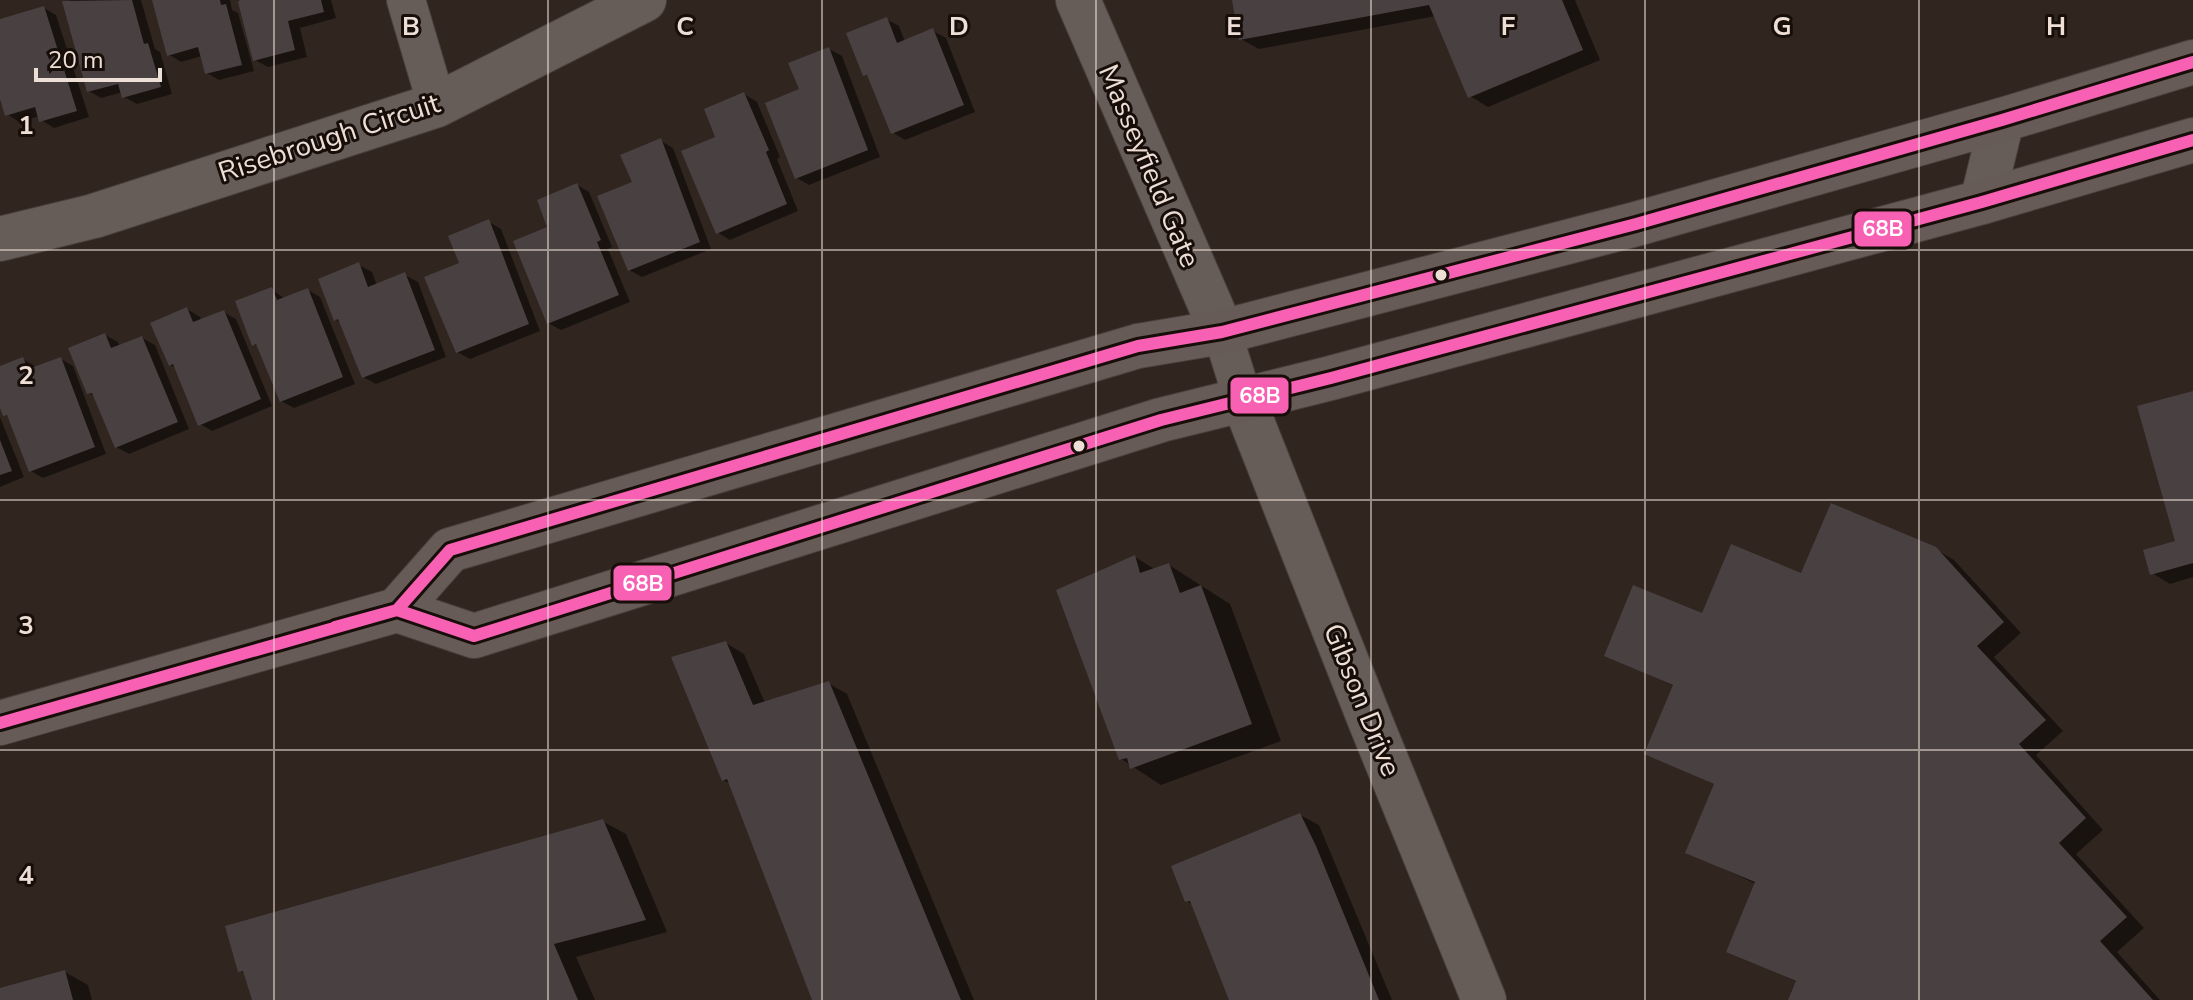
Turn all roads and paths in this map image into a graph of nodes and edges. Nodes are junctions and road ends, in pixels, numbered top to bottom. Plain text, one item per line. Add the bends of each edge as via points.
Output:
1 (406, 0) edge
2 (644, 0) edge
3 (1078, 0) edge
4 (2193, 62) edge
5 (437, 105) junction
6 (2002, 120) junction
7 (2193, 140) edge
8 (1982, 202) junction
9 (0, 239) edge
10 (1222, 332) junction
11 (1243, 399) junction
12 (397, 610) junction
13 (0, 723) edge
14 (1484, 1000) edge

1 - 5 street
2 - 5 street, Risebrough Circuit
3 - 10 street, Masseyfield Gate
4 - 6 main road
5 - 9 street, Risebrough Circuit via 94,216
6 - 8 street
6 - 10 main road via 1636,224
7 - 8 main road
8 - 11 main road
10 - 11 street
10 - 12 main road via 1138,346 450,550
11 - 12 main road via 1161,420 474,636
11 - 14 street, Gibson Drive
12 - 13 main road

